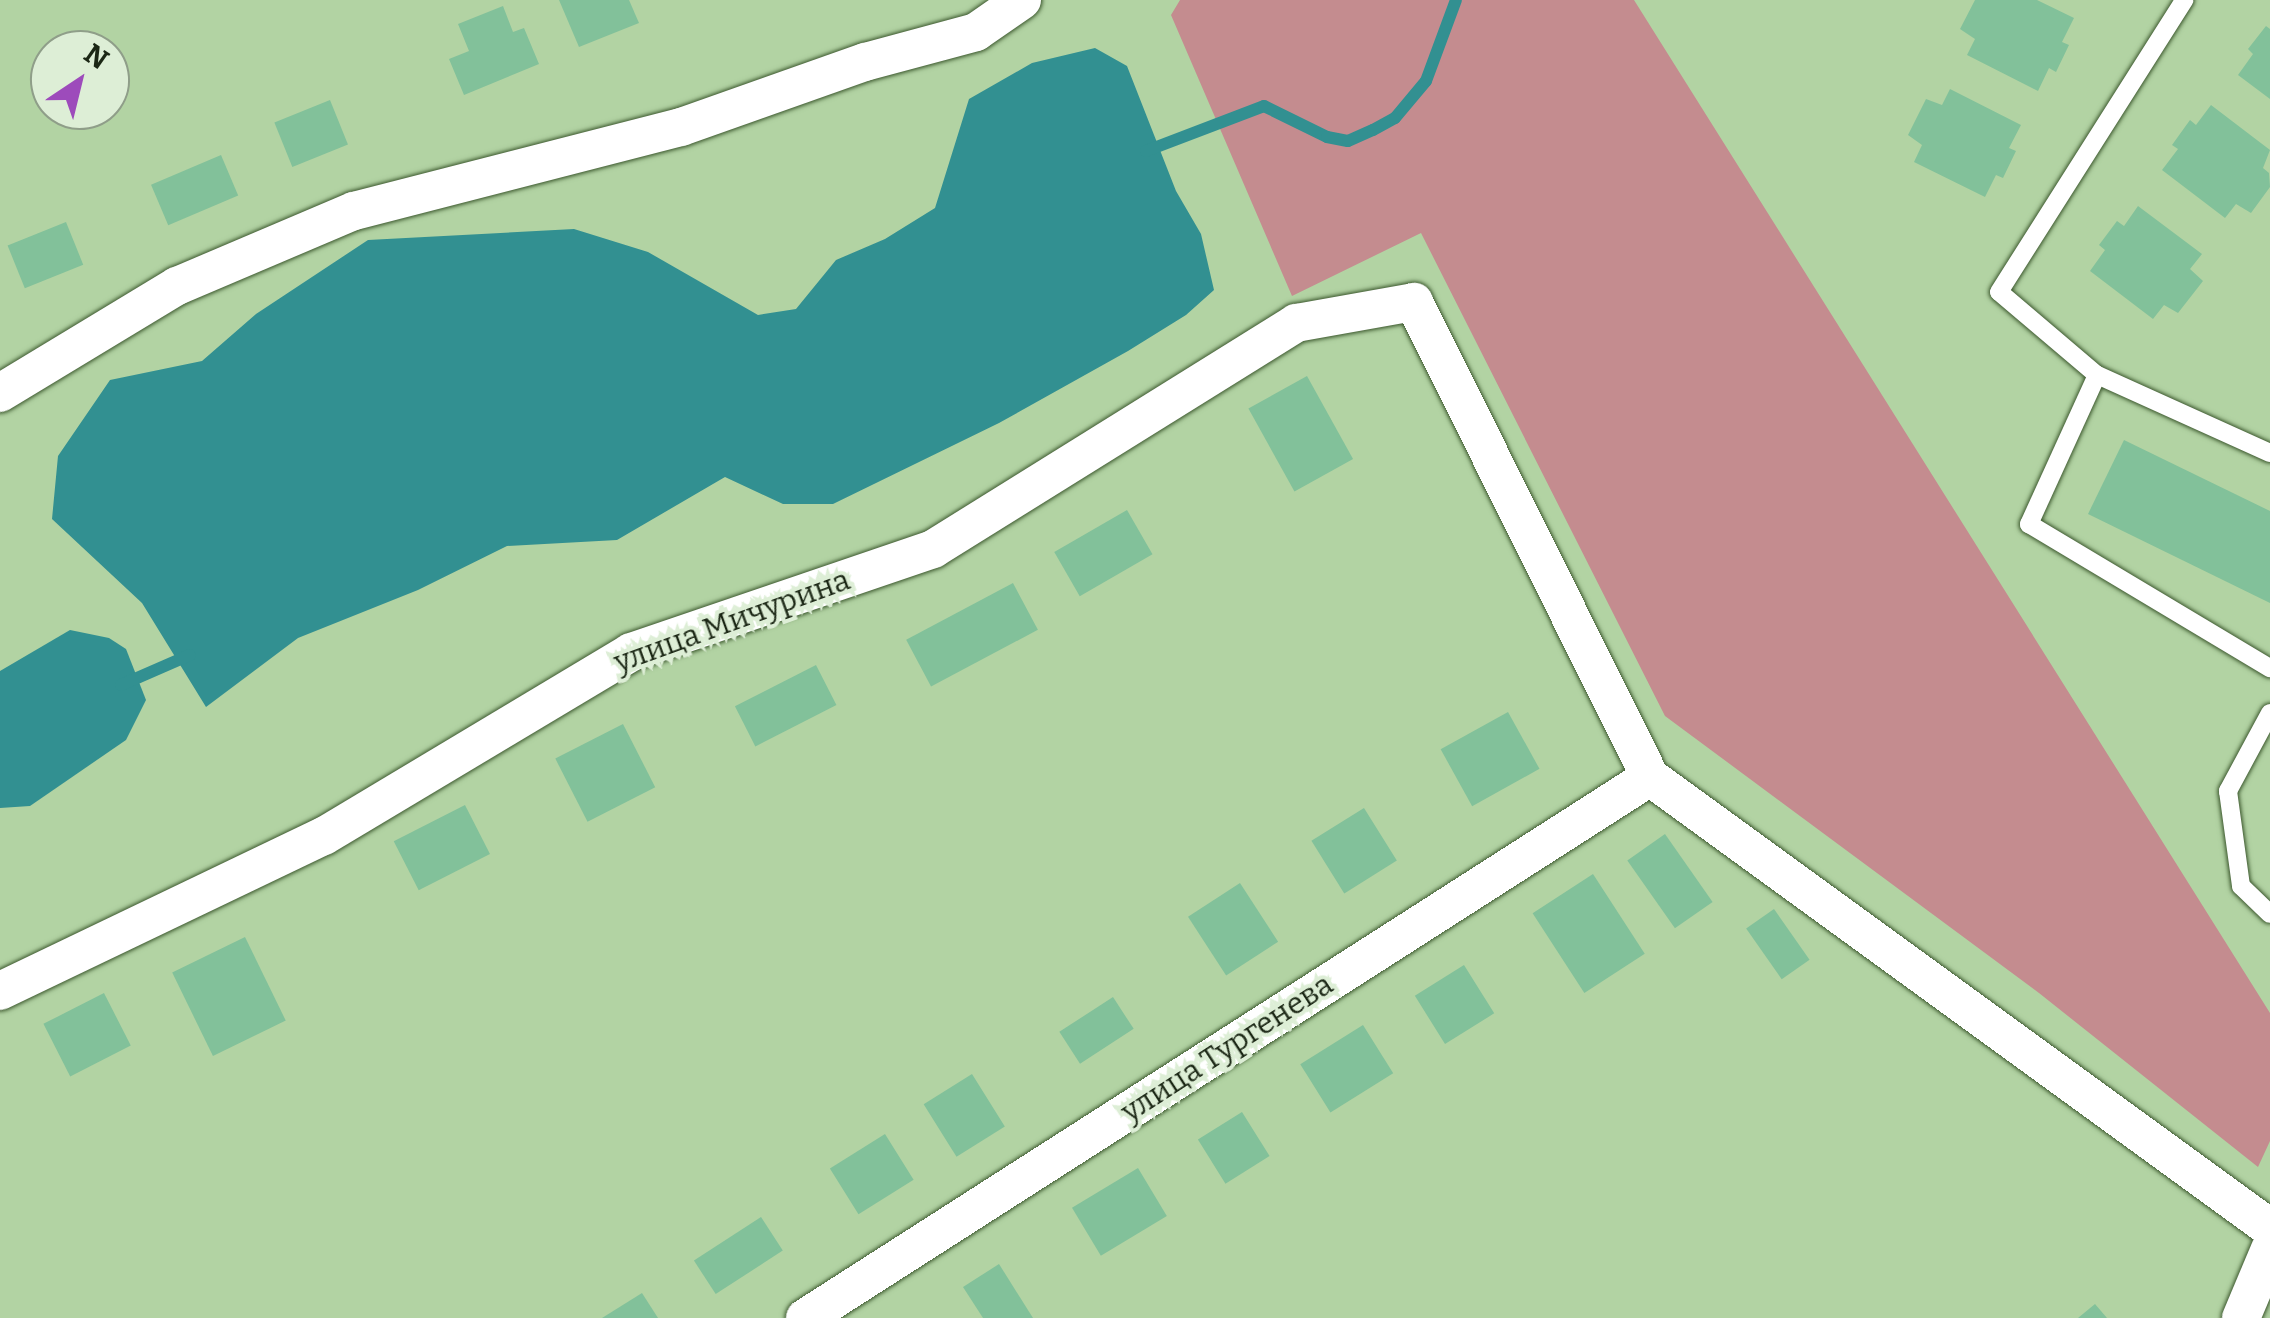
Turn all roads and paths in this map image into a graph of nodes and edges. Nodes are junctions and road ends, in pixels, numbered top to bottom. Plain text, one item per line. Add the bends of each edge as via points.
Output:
1 (1022, 0) edge
2 (2184, 0) edge
3 (2098, 374) junction
4 (0, 392) edge
5 (2270, 453) edge
6 (2270, 668) edge
7 (2270, 714) edge
8 (1650, 777) junction
9 (2270, 914) edge
10 (0, 991) edge
11 (2270, 1228) edge
12 (2270, 1248) edge
13 (2242, 1317) edge
14 (805, 1318) edge

1 - 4 street via 976,32 864,62 681,127 354,210 178,286
2 - 3 lane via 2000,292
3 - 5 lane
3 - 6 lane via 2030,524
7 - 9 lane via 2228,791 2242,886
8 - 10 street, улица Мичурина via 1414,302 1296,324 933,549 631,652 324,836
8 - 11 street
8 - 14 street, улица Тургенева
12 - 13 street

